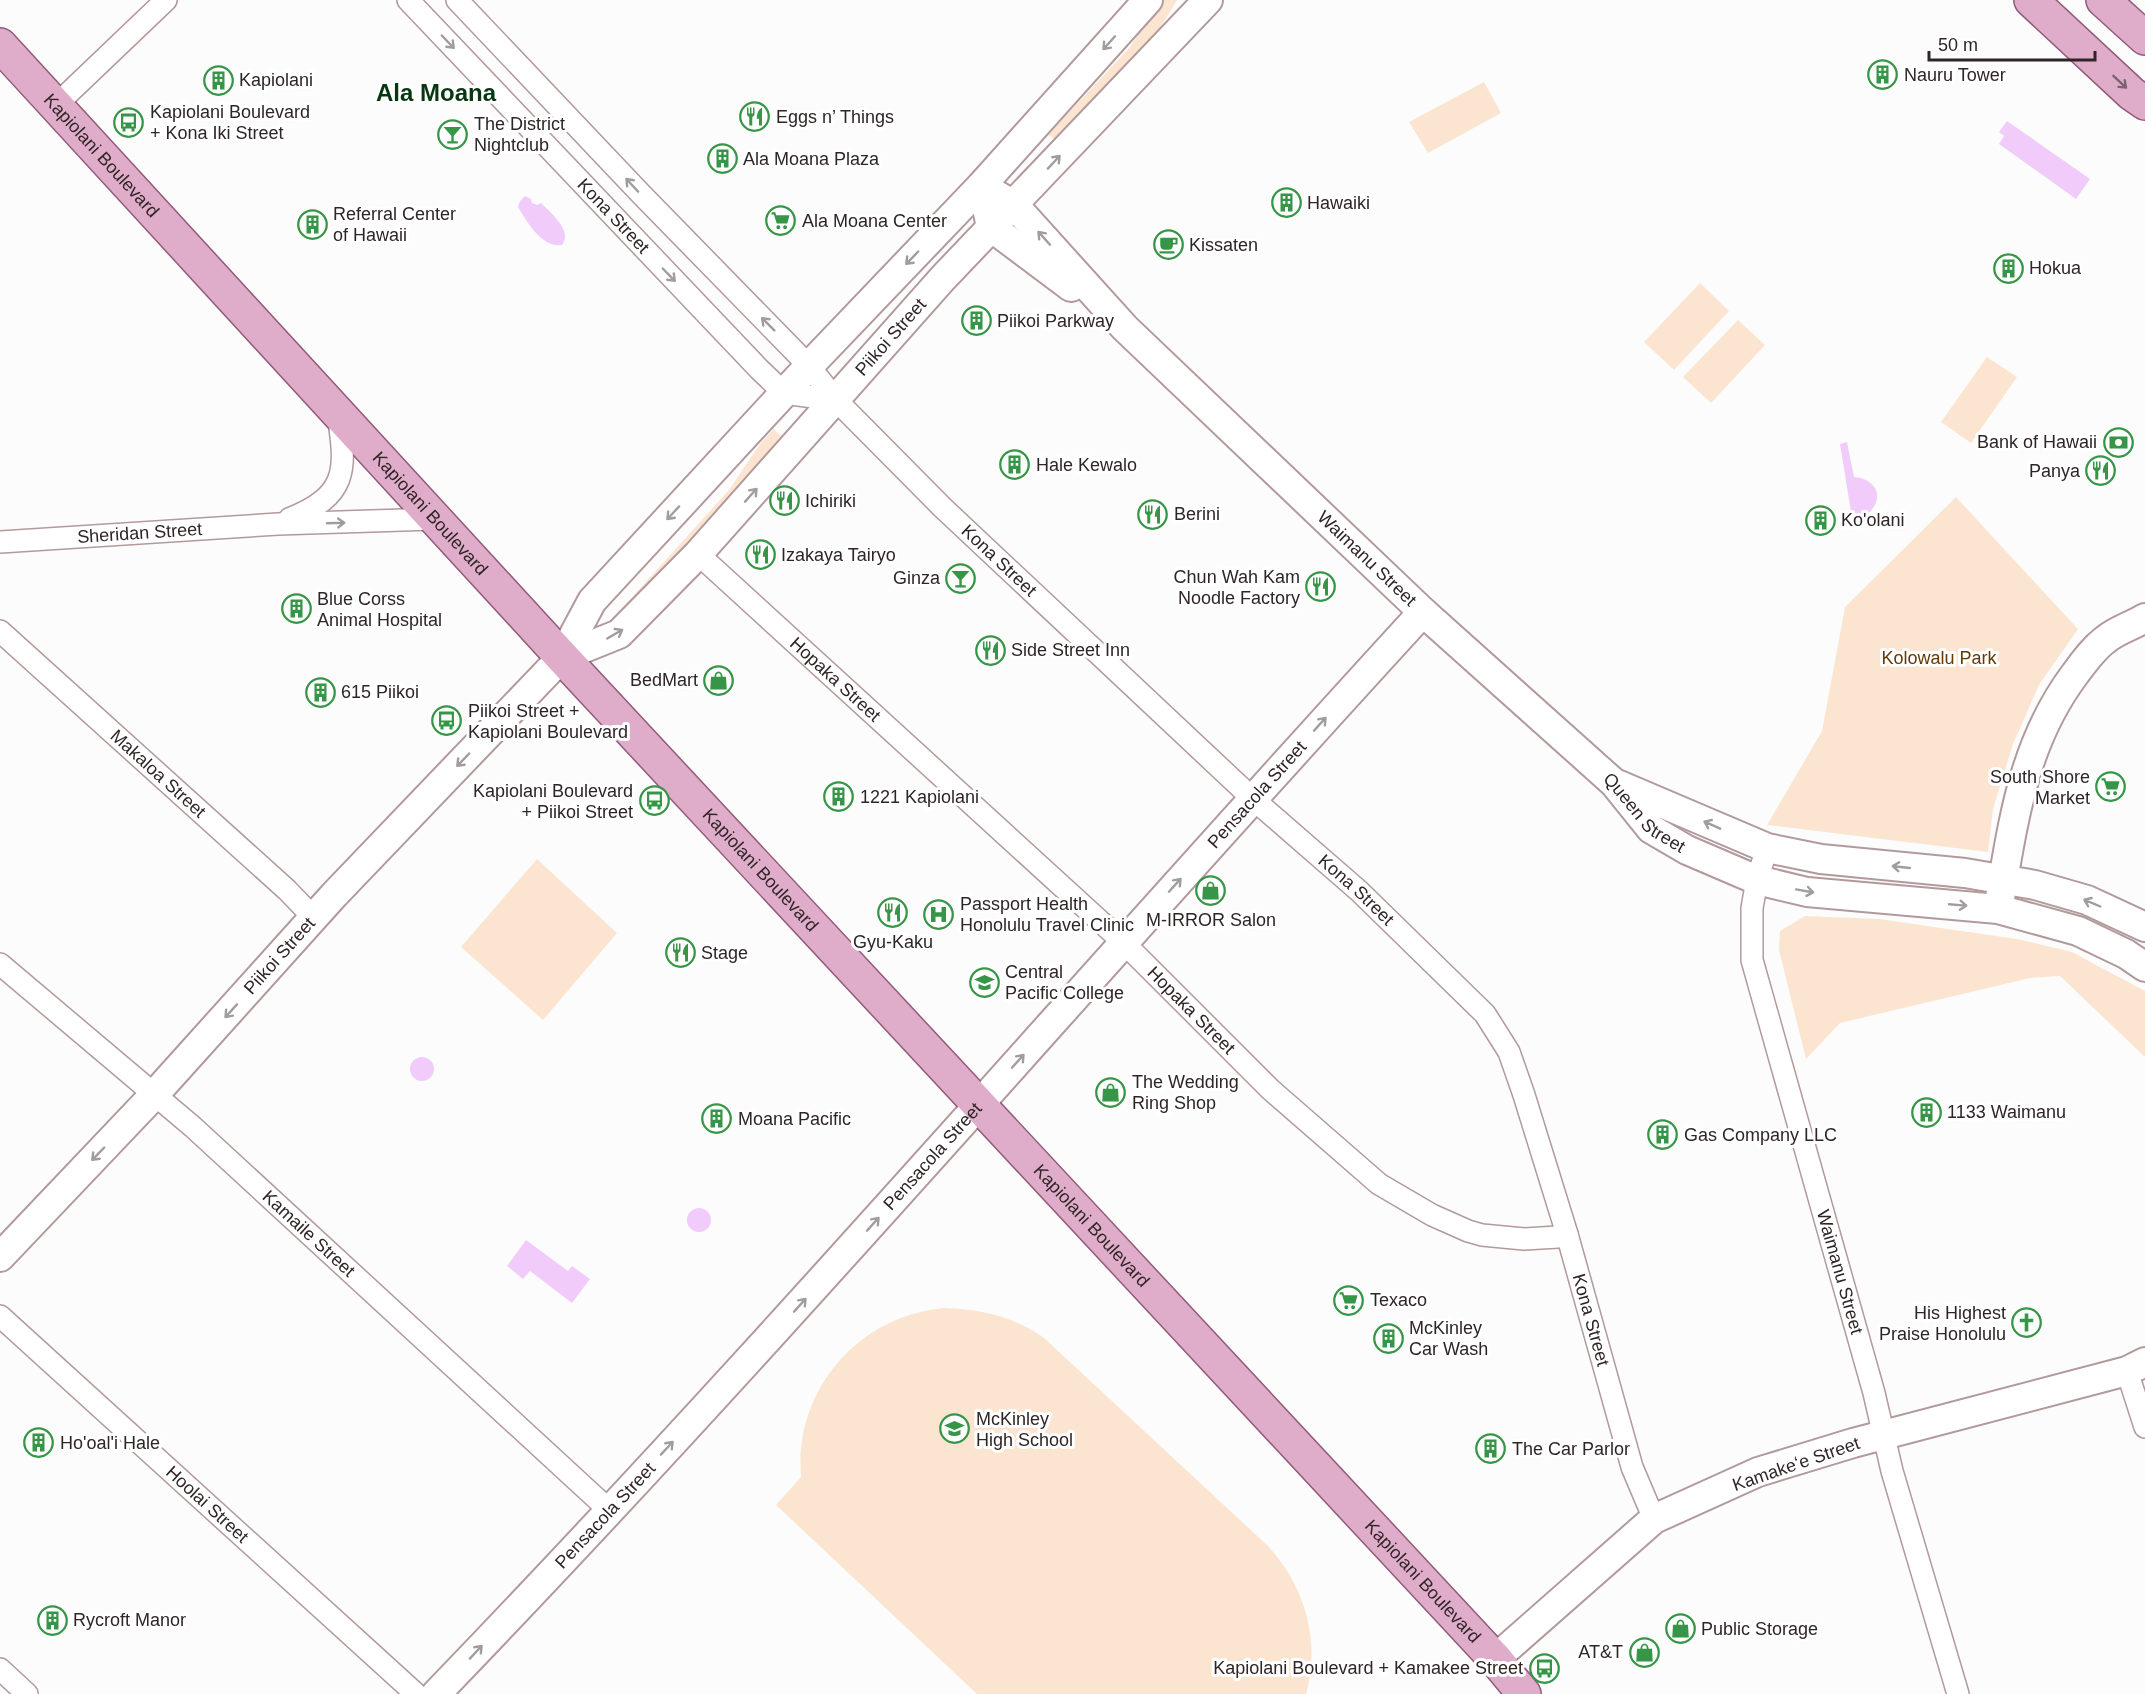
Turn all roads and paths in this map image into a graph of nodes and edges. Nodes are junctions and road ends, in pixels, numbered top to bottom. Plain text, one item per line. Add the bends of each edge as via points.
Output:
1 (166, 0) edge
2 (408, 0) edge
3 (457, 0) edge
4 (1148, 0) edge
5 (1208, 0) edge
6 (2031, 0) edge
7 (2103, 0) edge
8 (2145, 38) edge
9 (0, 45) edge
10 (2145, 103) edge
11 (55, 105) junction
12 (981, 186) junction
13 (1014, 205) junction
14 (991, 227) junction
15 (1125, 328) junction
16 (809, 366) junction
17 (784, 393) junction
18 (836, 400) junction
19 (338, 415) junction
20 (434, 519) junction
21 (278, 524) junction
22 (0, 542) edge
23 (698, 554) junction
24 (1423, 612) junction
25 (2145, 618) edge
26 (0, 631) edge
27 (562, 657) junction
28 (1614, 783) junction
29 (1252, 798) junction
30 (1767, 848) junction
31 (2003, 879) junction
32 (1757, 880) junction
33 (1998, 909) junction
34 (314, 918) junction
35 (2145, 927) edge
36 (1124, 943) junction
37 (0, 964) edge
38 (2145, 967) edge
39 (154, 1095) junction
40 (979, 1105) junction
41 (1567, 1234) junction
42 (0, 1257) edge
43 (0, 1316) edge
44 (2136, 1366) edge
45 (2145, 1427) edge
46 (1885, 1435) junction
47 (609, 1510) junction
48 (1654, 1520) junction
49 (1495, 1659) junction
50 (0, 1669) edge
51 (27, 1694) edge
52 (416, 1694) edge
53 (436, 1694) edge
54 (1524, 1694) edge
55 (1958, 1694) edge

1 - 11 street
2 -> 17 street, Kona Street
16 -> 3 street, Kona Street
4 -> 12 street, Piikoi Street
13 -> 5 street, Piikoi Street
6 -> 10 main road
7 - 8 main road
9 - 11 main road, Kapiolani Boulevard
11 - 19 main road, Kapiolani Boulevard
12 - 13 street, Waimanu Street
12 - 14 street
12 -> 16 street, Piikoi Street
13 - 14 street, Piikoi Street
15 -> 13 street, Waimanu Street
14 - 15 street, Waimanu Street
14 - 18 street, Piikoi Street
15 - 24 street, Waimanu Street
16 - 17 street, Piikoi Street
16 - 18 street, Kona Street
17 - 18 street
17 -> 27 street, Piikoi Street via 592,601
23 -> 18 street, Piikoi Street
18 - 29 street, Kona Street via 942,507
19 - 20 main road, Kapiolani Boulevard
19 - 21 street, Sheridan Street via 344,452 334,489 322,504
21 -> 20 street, Sheridan Street
20 - 27 main road, Kapiolani Boulevard
21 - 22 street, Sheridan Street
27 -> 23 street, Piikoi Street via 619,634
23 - 36 street, Hopaka Street
24 - 28 street, Waimanu Street
29 -> 24 street, Pensacola Street
25 - 31 street via 2106,639 2093,651 2051,710 2021,786
26 - 34 street, Makaloa Street
27 -> 34 street, Piikoi Street
27 - 40 main road, Kapiolani Boulevard
30 -> 28 street, Queen Street
28 - 32 street, Queen Street via 1651,829 1687,850
36 -> 29 street, Pensacola Street
29 - 41 street, Kona Street via 1359,891 1485,1014 1509,1052
31 -> 30 street, Queen Street via 1821,859
30 - 32 street, Waimanu Street
31 - 33 street
35 -> 31 street, Queen Street via 2087,900
32 -> 33 street, Queen Street via 1807,892
32 - 46 street, Waimanu Street via 1752,908 1752,960
33 - 38 street, Queen Street via 2078,931
34 -> 39 street, Piikoi Street
40 -> 36 street, Pensacola Street
36 - 41 street, Hopaka Street via 1271,1090 1379,1184 1413,1206 1475,1233 1524,1239
37 - 39 street, Kamaile Street
39 -> 42 street, Piikoi Street
39 - 47 street, Kamaile Street
47 -> 40 street, Pensacola Street via 773,1335
40 - 49 main road, Kapiolani Boulevard
41 - 48 street, Kona Street via 1632,1467
43 - 52 street, Hoolai Street
44 - 45 street
44 - 46 street, Kamakeʻe Street
46 - 48 street, Kamakeʻe Street via 1758,1472
46 - 55 street, Waimanu Street via 1892,1471
53 -> 47 street, Pensacola Street
48 - 49 street, Kamakeʻe Street
49 - 54 main road, Kapiolani Boulevard
50 - 51 street

